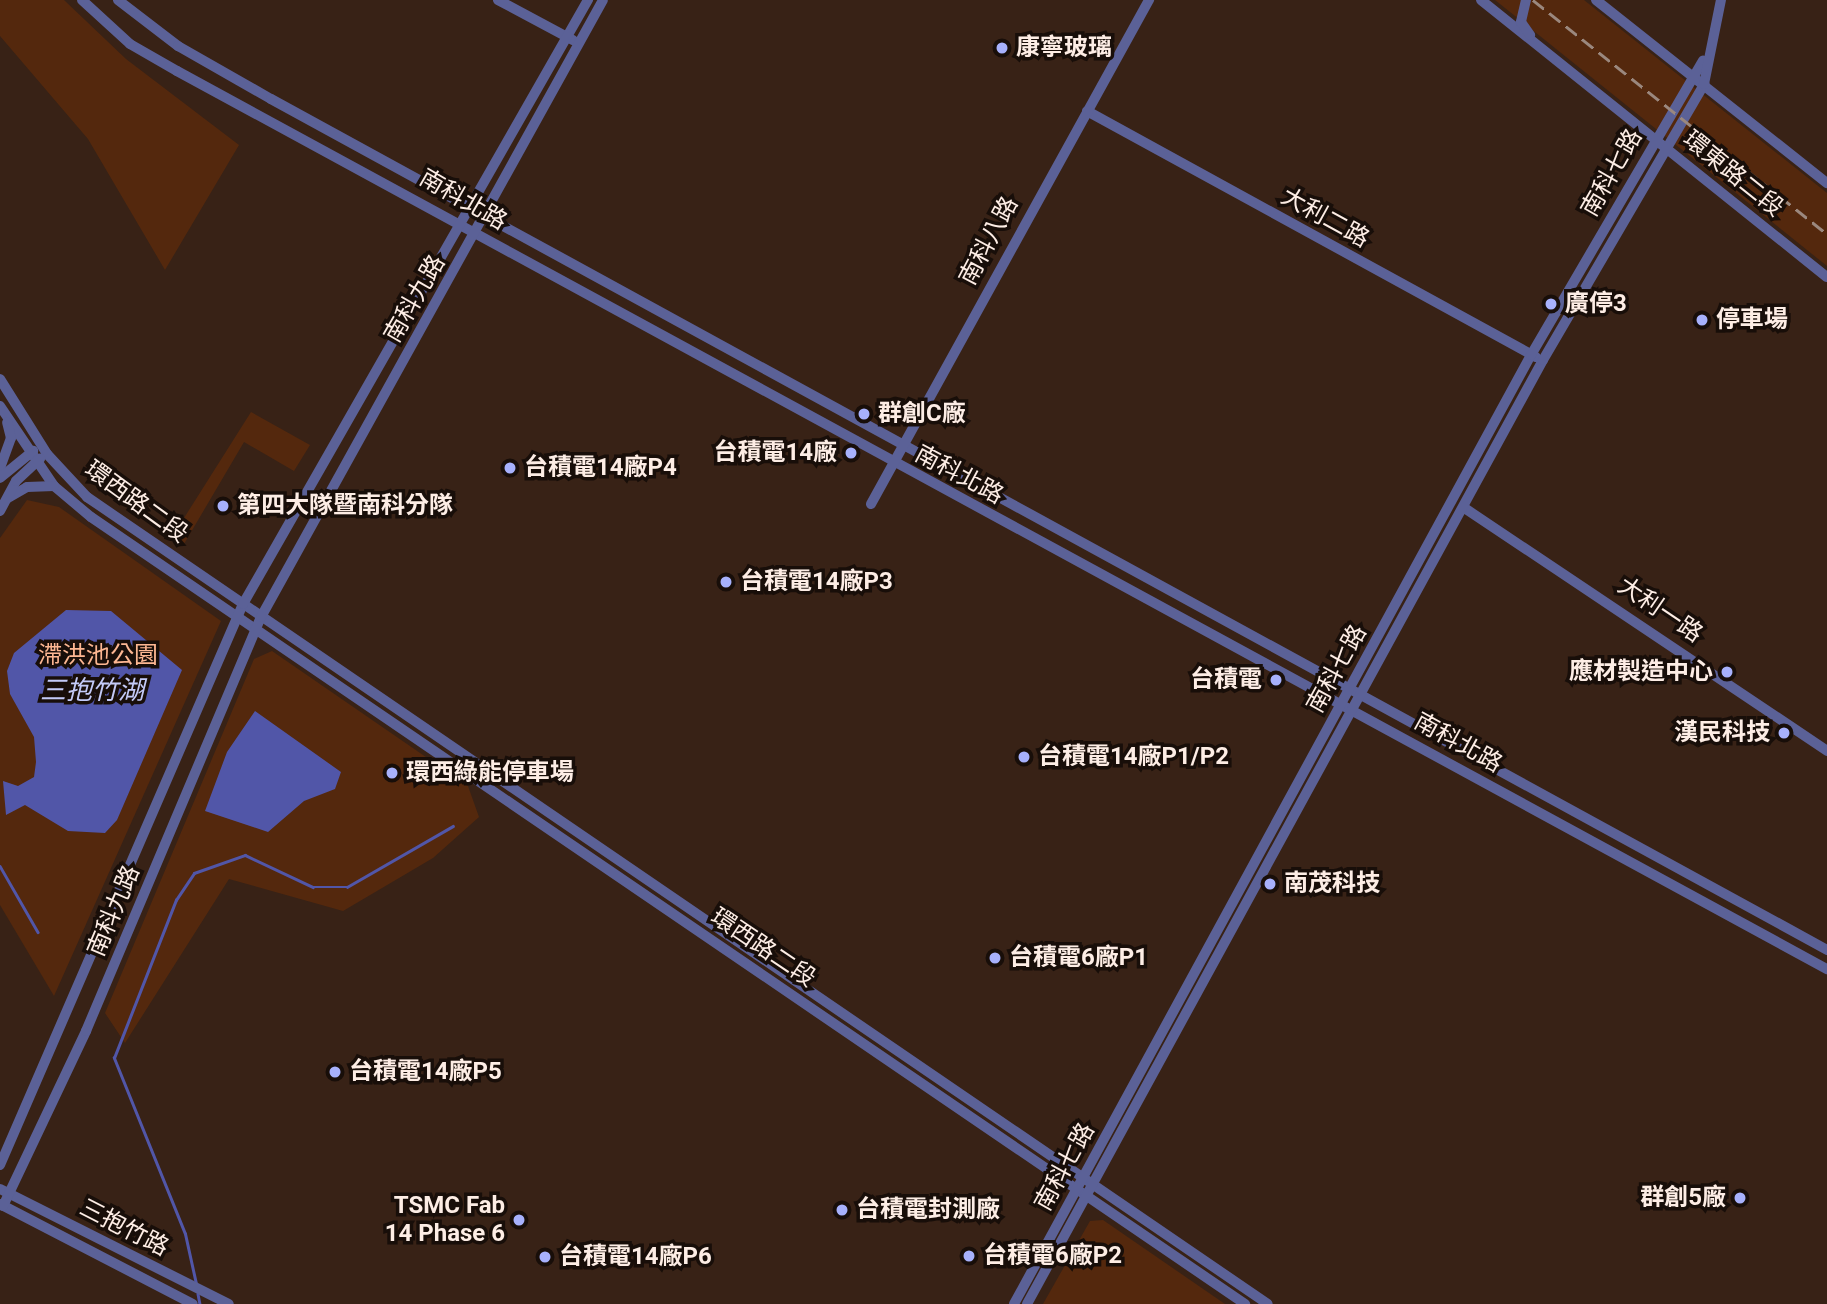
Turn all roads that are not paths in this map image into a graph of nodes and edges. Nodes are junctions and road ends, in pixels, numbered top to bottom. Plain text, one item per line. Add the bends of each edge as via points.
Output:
1 (82, 0) edge
2 (118, 0) edge
3 (498, 0) edge
4 (588, 0) edge
5 (603, 0) edge
6 (1149, 0) edge
7 (1481, 0) edge
8 (1526, 0) edge
9 (1596, 0) edge
10 (1721, 0) edge
11 (568, 37) junction
12 (578, 43) junction
13 (1542, 51) junction
14 (1705, 59) junction
15 (1694, 77) junction
16 (1704, 84) junction
17 (1087, 111) junction
18 (1656, 140) junction
19 (1668, 149) junction
20 (1827, 183) edge
21 (470, 208) junction
22 (485, 215) junction
23 (461, 224) junction
24 (476, 233) junction
25 (1827, 277) edge
26 (1531, 355) junction
27 (1543, 360) junction
28 (0, 379) edge
29 (2, 410) edge
30 (904, 444) junction
31 (44, 450) junction
32 (33, 458) junction
33 (894, 464) junction
34 (0, 468) edge
35 (0, 478) edge
36 (54, 486) junction
37 (6, 499) junction
38 (871, 503) dead end
39 (1466, 509) junction
40 (0, 511) edge
41 (243, 604) junction
42 (239, 617) junction
43 (261, 617) junction
44 (256, 629) junction
45 (1351, 687) junction
46 (1362, 693) junction
47 (1342, 704) junction
48 (1353, 710) junction
49 (1827, 751) edge
50 (1827, 950) edge
51 (1827, 969) edge
52 (0, 1165) edge
53 (1085, 1177) junction
54 (1095, 1184) junction
55 (1078, 1188) junction
56 (5, 1191) edge
57 (1088, 1196) junction
58 (2, 1205) edge
59 (224, 1301) edge
60 (189, 1302) edge
61 (1014, 1304) edge
62 (1027, 1304) edge
63 (1245, 1304) edge
64 (1268, 1304) edge

1 - 23 street, 南科北路 via 130,44
2 - 21 street, 南科北路 via 178,46
3 - 11 street
4 - 11 street, 南科九路
5 - 12 street, 南科九路
6 - 17 street, 南科八路
7 - 13 street, 環東路二段
8 - 13 street via 1521,22
9 - 15 street
10 - 14 street, 南科七路 via 1718,32
11 - 12 street
11 - 21 street, 南科九路
12 - 22 street, 南科九路
13 - 18 street, 環東路二段
14 - 15 street, 南科七路
14 - 16 street, 南科七路
15 - 16 street
15 - 18 street, 南科七路
16 - 19 street, 南科七路
16 - 20 street
17 - 26 street, 大利二路
17 - 30 street, 南科八路
18 - 19 street, 環東路二段
18 - 26 street, 南科七路
19 - 25 street, 環東路二段
19 - 27 street, 南科七路
21 - 22 street, 南科北路
21 - 23 street, 南科九路
22 - 24 street, 南科九路
22 - 30 street, 南科北路
23 - 24 street, 南科北路
23 - 41 street, 南科九路
24 - 33 street, 南科北路
24 - 43 street, 南科九路
26 - 27 street, 大利二路
26 - 45 street, 南科七路
27 - 39 street, 南科七路
28 - 31 street, 環西路二段
29 - 32 street, 環西路二段
29 - 34 street via 11,438
30 - 33 street, 南科八路
30 - 45 street, 南科北路
31 - 32 street
31 - 41 street, 環西路二段 via 87,497
32 - 35 street
32 - 36 street, 環西路二段
32 - 37 street
33 - 38 street, 南科八路
33 - 47 street, 南科北路
36 - 37 street via 27,487
36 - 42 street, 環西路二段
37 - 40 street
39 - 46 street, 南科七路
39 - 49 street, 大利一路
41 - 42 street, 南科九路
41 - 43 street, 環西路二段
42 - 44 street, 環西路二段
42 - 52 street, 南科九路
43 - 44 street, 南科九路
43 - 53 street, 環西路二段
44 - 55 street, 環西路二段
44 - 56 street, 南科九路
45 - 46 street, 南科北路
45 - 47 street, 南科七路
46 - 48 street, 南科七路
46 - 50 street, 南科北路
47 - 48 street, 南科北路
47 - 53 street, 南科七路
48 - 51 street, 南科北路
48 - 54 street, 南科七路
53 - 54 street, 環西路二段
53 - 55 street, 南科七路
54 - 57 street, 南科七路
54 - 64 street
55 - 57 street, 環西路二段
55 - 61 street, 南科七路
56 - 58 street, 南科九路
56 - 59 street, 三抱竹路
57 - 62 street, 南科七路
57 - 63 street, 環西路二段
58 - 60 street, 三抱竹路

